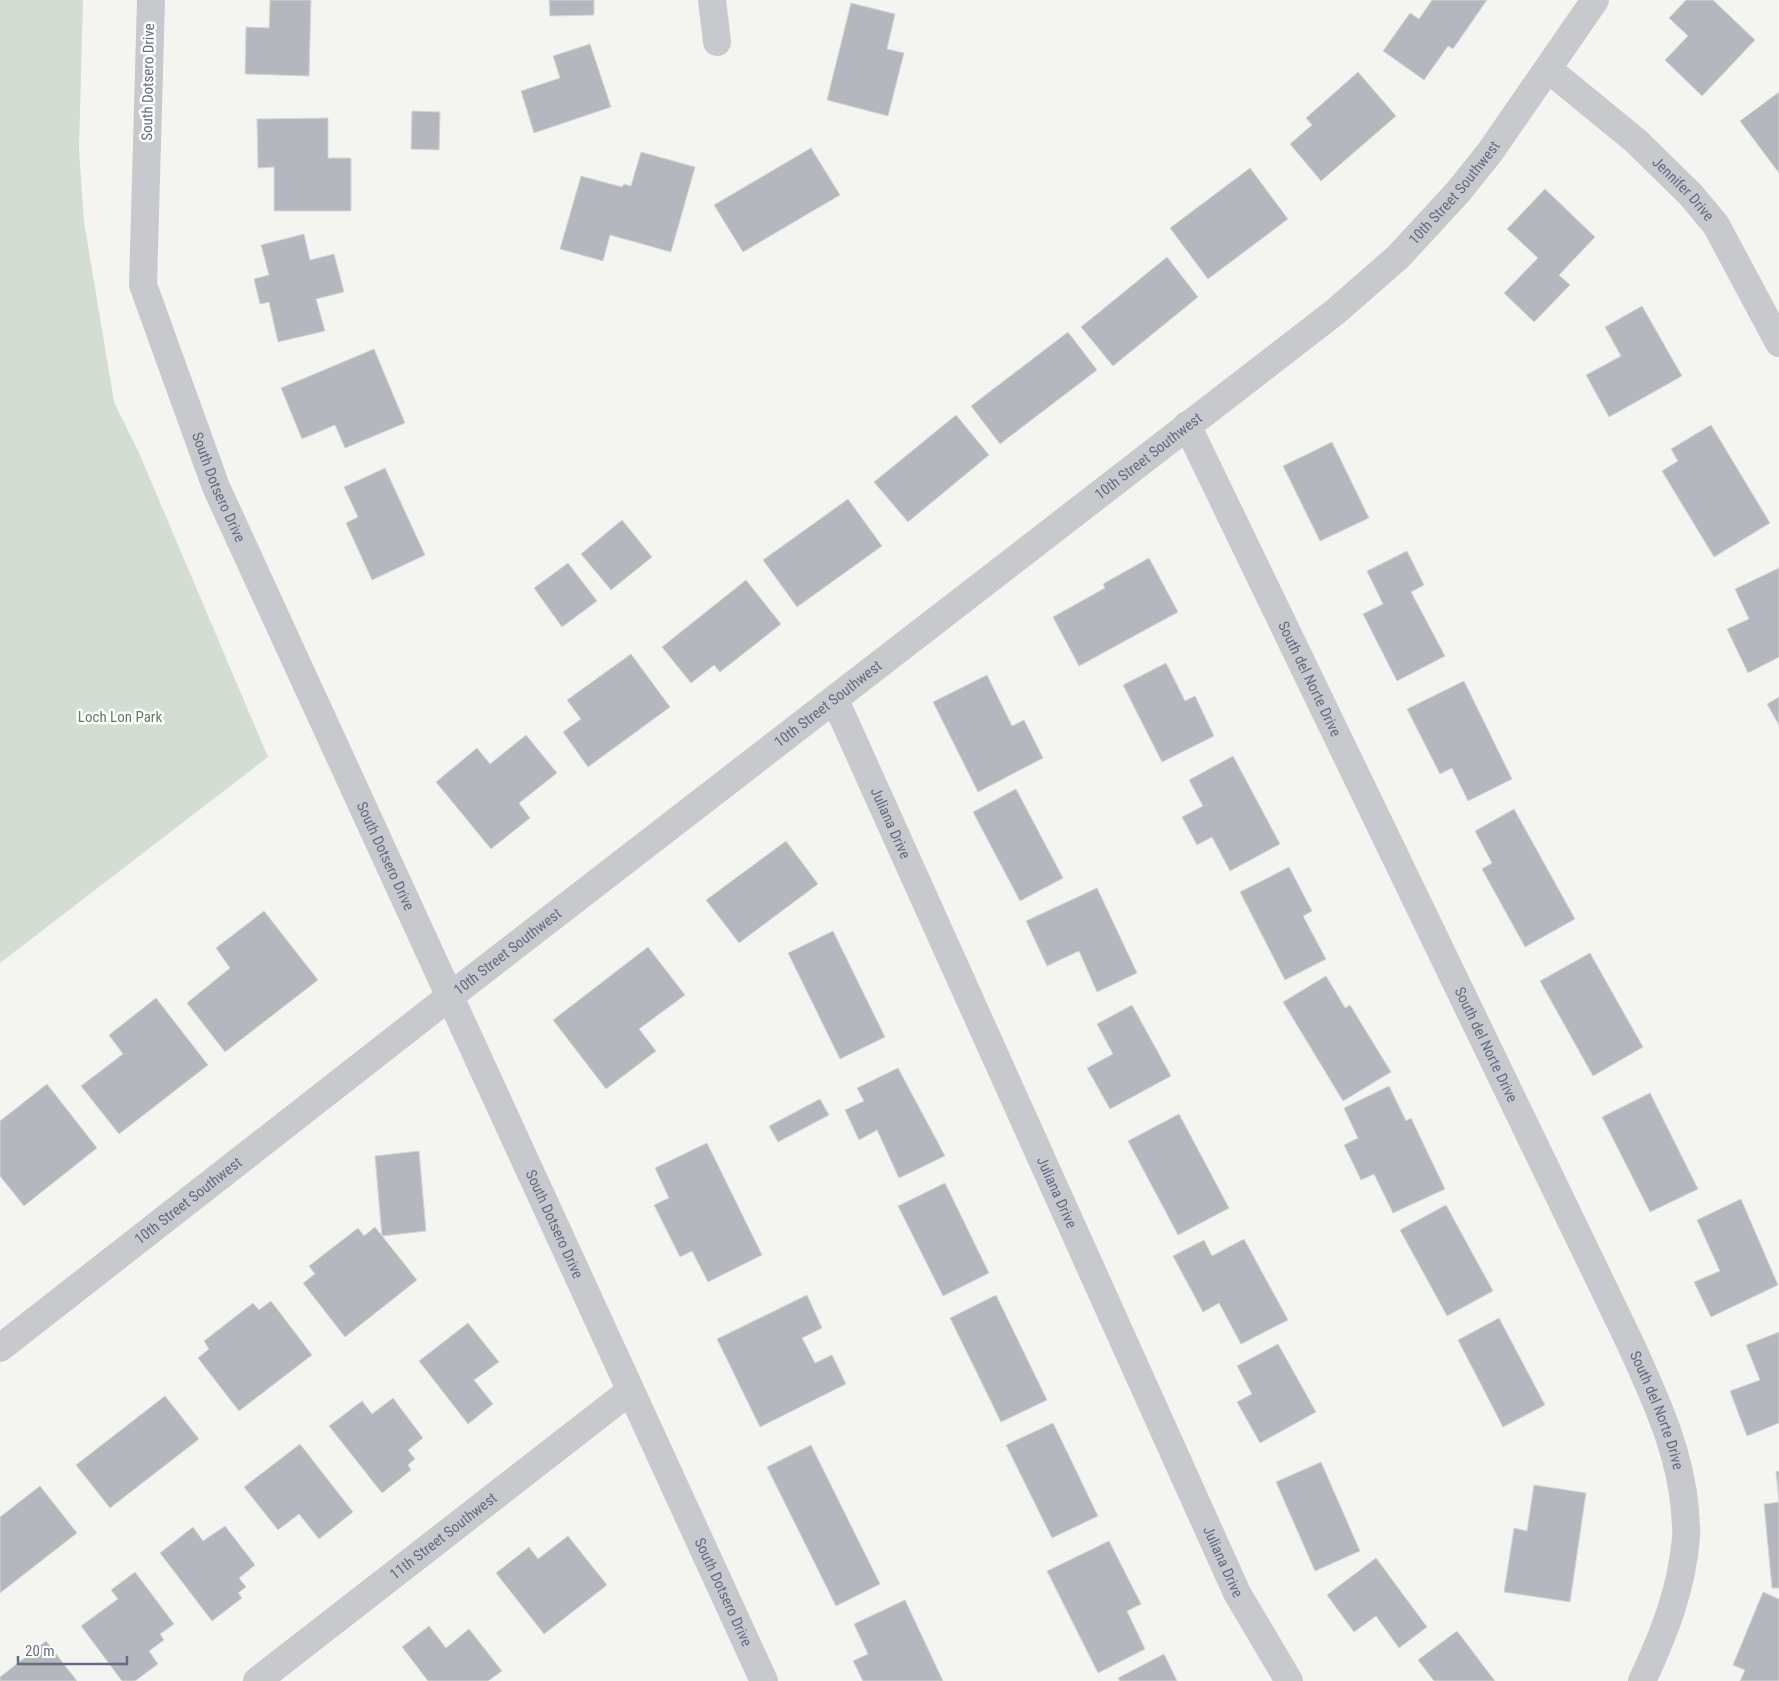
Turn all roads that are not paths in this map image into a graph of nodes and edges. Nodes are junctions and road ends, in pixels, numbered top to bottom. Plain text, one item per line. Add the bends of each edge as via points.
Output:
1 (151, 0) edge
2 (712, 0) edge
3 (1595, 0) edge
4 (717, 42) dead end
5 (1548, 69) junction
6 (1779, 343) edge
7 (1188, 424) junction
8 (835, 700) junction
9 (449, 998) junction
10 (0, 1348) edge
11 (630, 1391) junction
12 (257, 1681) edge
13 (764, 1681) edge
14 (1289, 1681) edge
15 (1642, 1681) edge

1 - 9 street, South Dotsero Drive via 143,285 216,486
2 - 4 street
3 - 5 street, 10th Street Southwest
5 - 6 street, Jennifer Drive via 1636,142 1691,194 1716,225
5 - 7 street, 10th Street Southwest via 1490,152 1398,257 1335,312
7 - 8 street, 10th Street Southwest
7 - 15 street, South del Norte Drive via 1632,1345 1673,1445 1684,1496 1686,1536 1676,1599
8 - 9 street, 10th Street Southwest
8 - 14 street, Juliana Drive via 1236,1594
9 - 10 street, 10th Street Southwest
9 - 11 street, South Dotsero Drive
11 - 12 street, 11th Street Southwest
11 - 13 street, South Dotsero Drive

